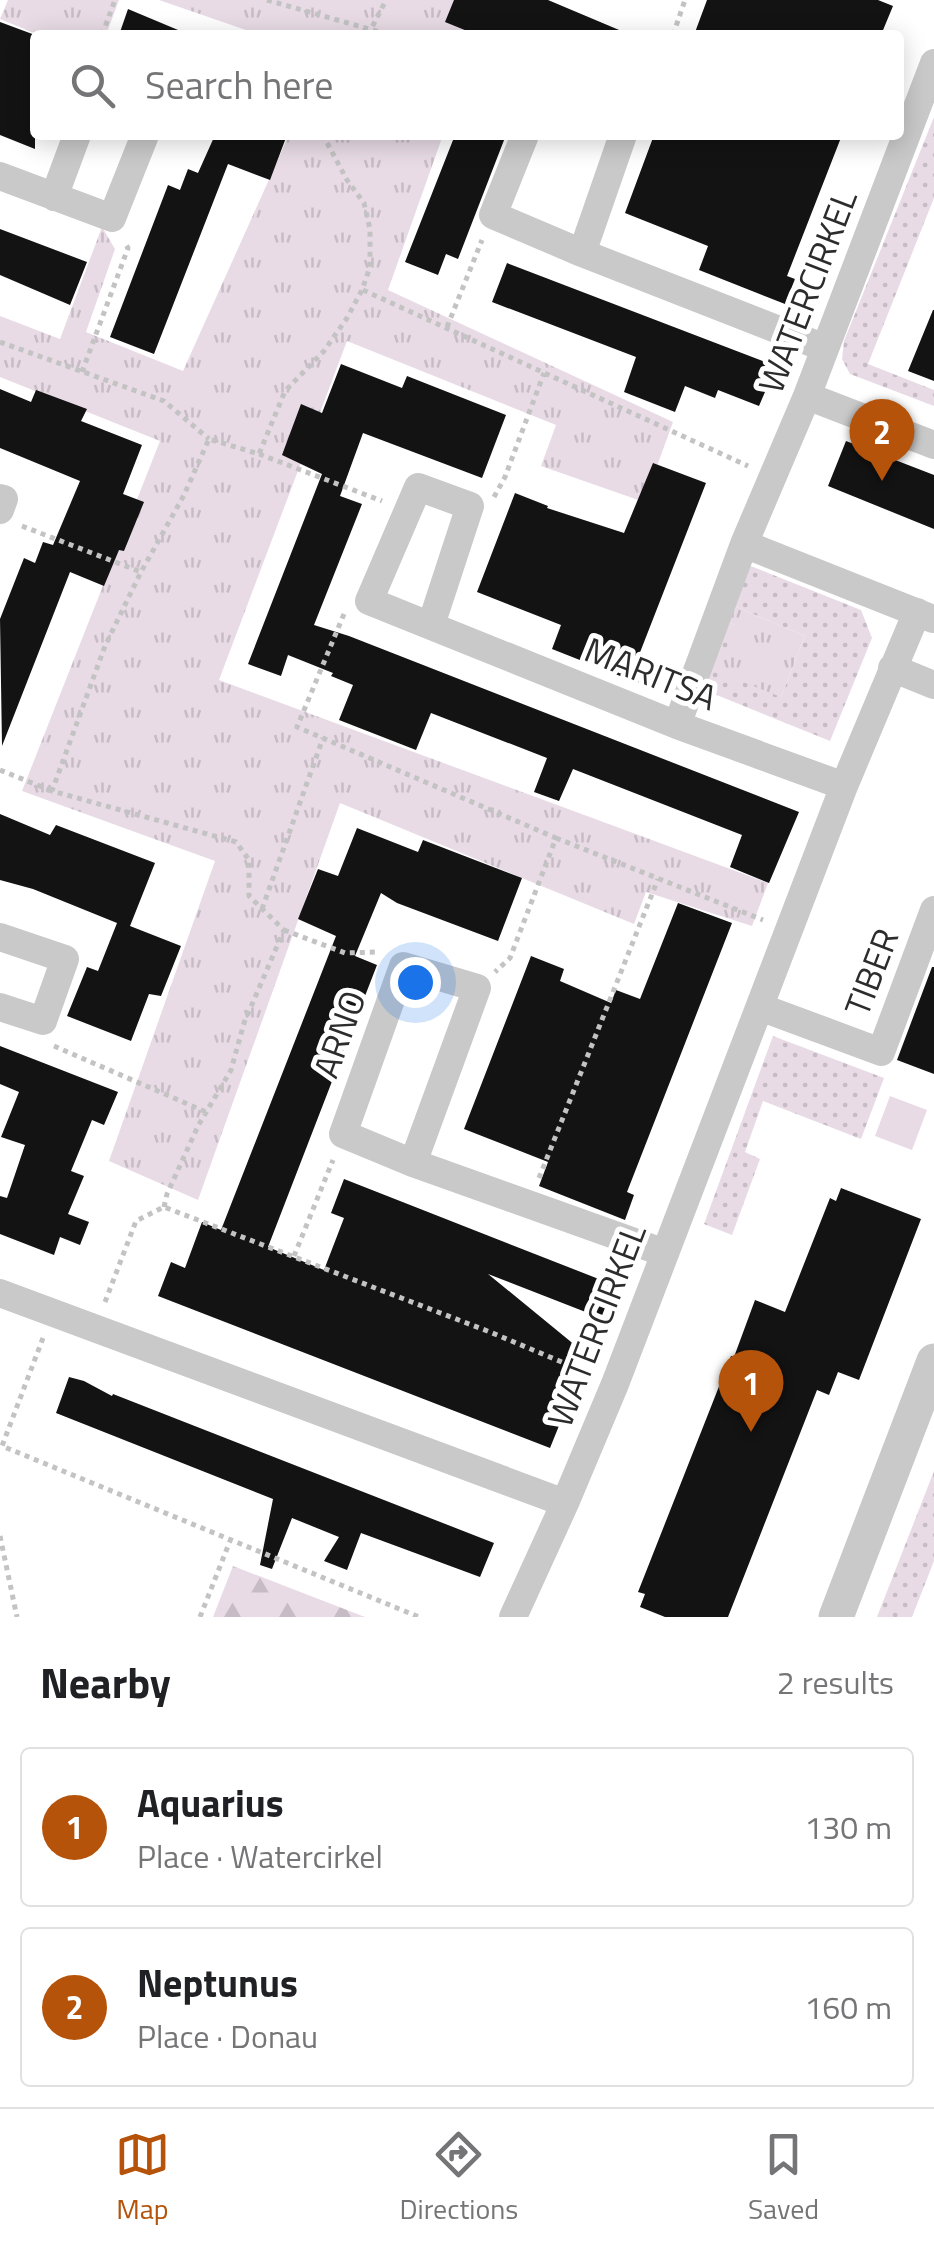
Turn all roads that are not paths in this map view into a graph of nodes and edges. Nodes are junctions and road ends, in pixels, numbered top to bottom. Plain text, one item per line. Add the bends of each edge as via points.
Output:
1 (934, 63) edge
2 (75, 140) edge
3 (143, 140) edge
4 (523, 140) edge
5 (621, 140) edge
6 (0, 176) edge
7 (54, 196) junction
8 (582, 252) junction
9 (825, 348) junction
10 (807, 396) junction
11 (934, 445) edge
12 (0, 498) edge
13 (7, 516) edge
14 (744, 544) junction
15 (925, 616) edge
16 (431, 625) junction
17 (892, 668) junction
18 (934, 685) edge
19 (677, 724) junction
20 (844, 786) junction
21 (934, 910) edge
22 (0, 937) edge
23 (0, 1007) edge
24 (760, 1007) junction
25 (414, 1163) junction
26 (665, 1253) junction
27 (0, 1294) edge
28 (934, 1362) edge
29 (565, 1503) junction
30 (513, 1617) edge
31 (836, 1617) edge

1 - 9 street, WATERCIRKEL
2 - 7 street
3 - 7 street via 112,218
4 - 8 street via 493,214
5 - 8 street
6 - 7 street
8 - 9 street
9 - 10 street, WATERCIRKEL
10 - 11 street
10 - 14 street, WATERCIRKEL
12 - 13 street
14 - 15 street, WATERCIRKEL
14 - 19 street, WATERCIRKEL
15 - 17 street, WATERCIRKEL
16 - 16 street, MARITSA via 470,506 418,487 369,601
16 - 19 street, MARITSA
17 - 18 street
17 - 20 street, WATERCIRKEL
19 - 20 street, MARITSA
20 - 24 street, WATERCIRKEL
21 - 24 street, TIBER via 880,1052
22 - 23 street via 64,959 43,1022
24 - 26 street, WATERCIRKEL
25 - 25 street, ARNO via 477,988 403,966 343,1134
25 - 26 street, ARNO
26 - 29 street, WATERCIRKEL
27 - 29 street
28 - 31 street
29 - 30 street, WATERCIRKEL

